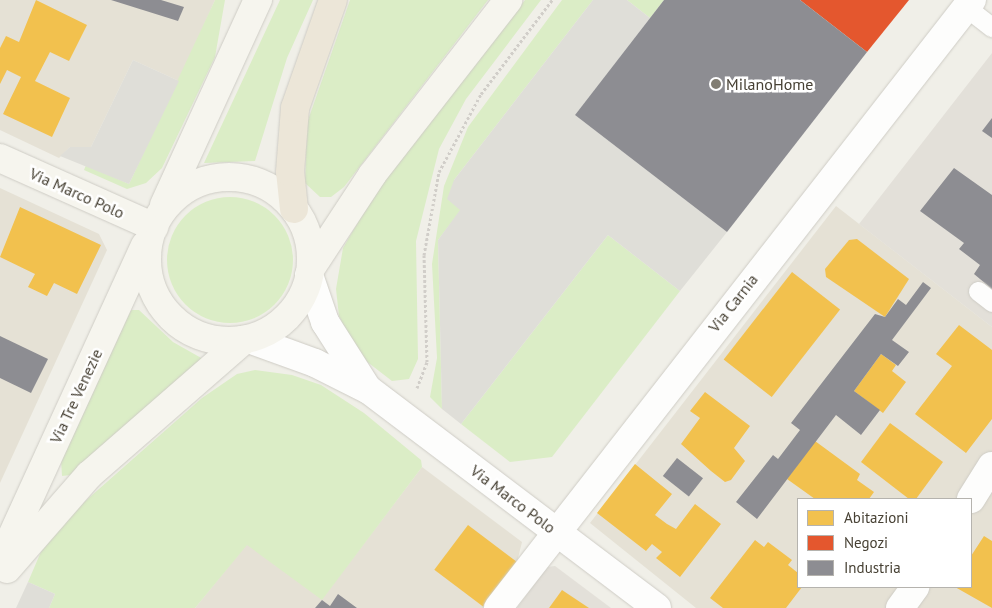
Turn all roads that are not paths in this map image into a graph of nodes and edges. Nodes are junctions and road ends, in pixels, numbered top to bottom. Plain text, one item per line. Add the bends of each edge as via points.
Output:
1 (258, 0) edge
2 (333, 0) edge
3 (508, 0) edge
4 (969, 3) edge
5 (992, 27) edge
6 (0, 158) edge
7 (294, 209) junction
8 (155, 226) junction
9 (310, 272) junction
10 (246, 339) junction
11 (369, 390) junction
12 (992, 466) edge
13 (972, 498) edge
14 (555, 532) junction
15 (0, 562) edge
16 (0, 579) edge
17 (914, 588) edge
18 (498, 608) edge
19 (657, 608) edge
20 (900, 608) edge

1 - 8 street, Via Tre Venezie
2 - 7 highway via 295,108 290,172
3 - 9 street via 372,175
4 - 5 lane
4 - 14 street, Via Carnia
6 - 8 street, Via Marco Polo
7 - 8 street via 262,184 222,178 185,191
7 - 9 street via 307,233
8 - 10 street via 148,273 165,310 196,334 222,341
8 - 15 street, Via Tre Venezie
9 - 10 street via 301,299 284,320
9 - 11 street, Via Marco Polo via 325,322
10 - 11 street, Via Marco Polo via 316,363
10 - 16 street via 89,475
11 - 14 street, Via Marco Polo
12 - 13 street
14 - 18 street, Via Carnia
14 - 19 street, Via Marco Polo
17 - 20 street

